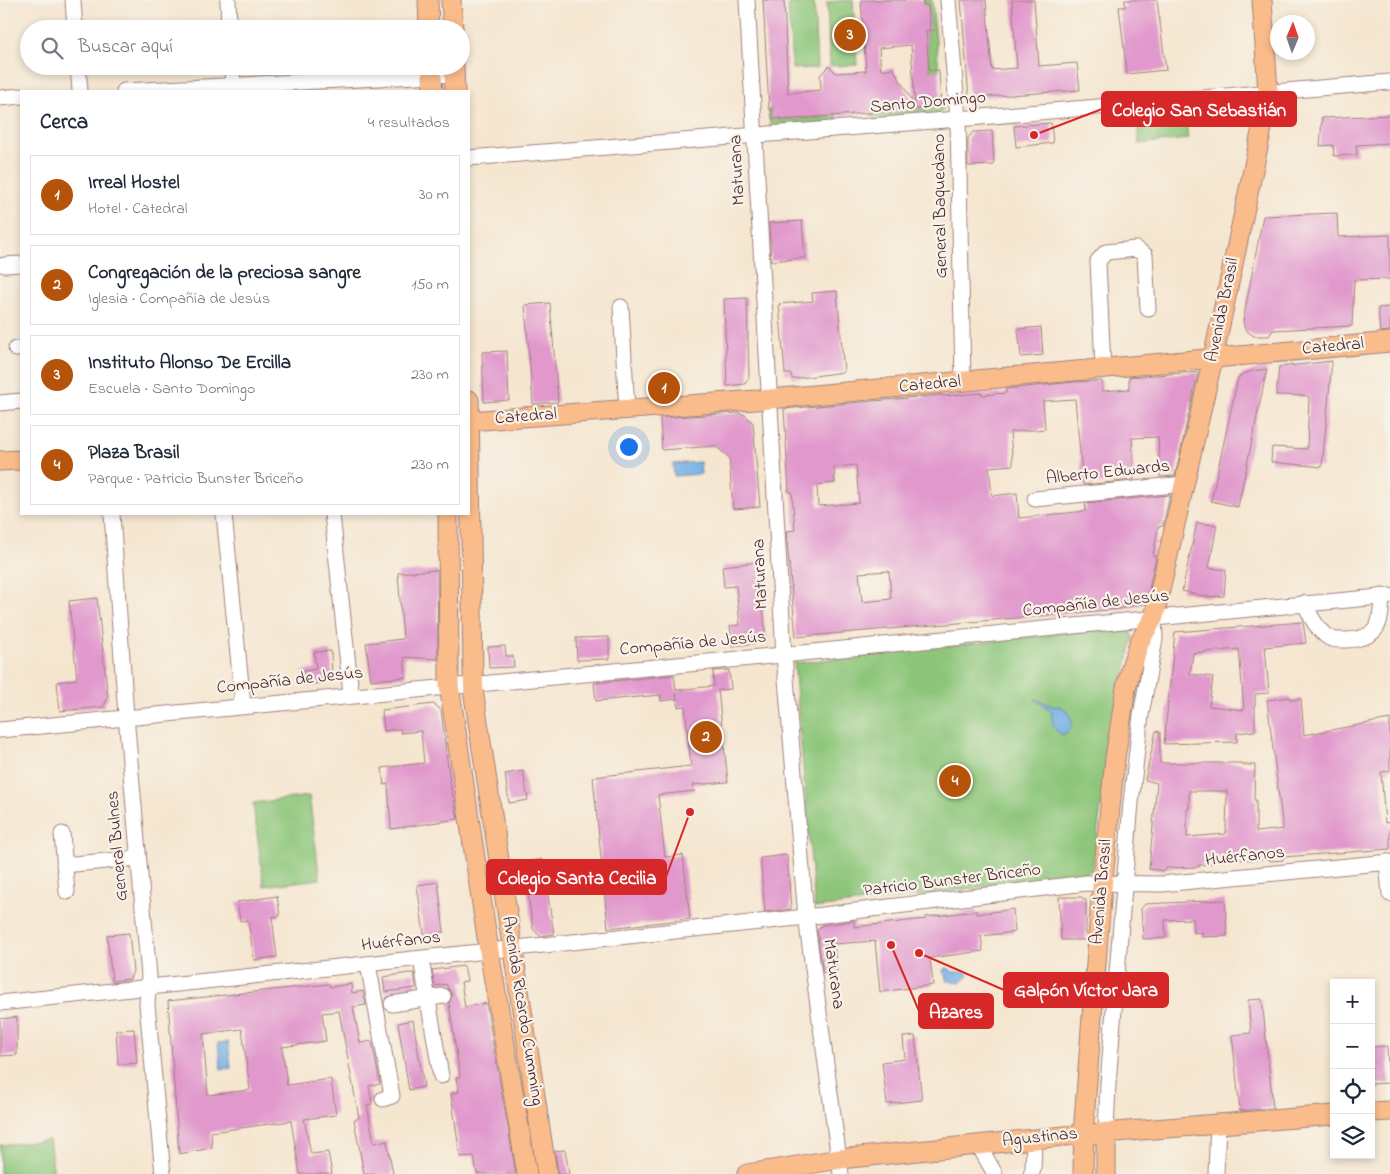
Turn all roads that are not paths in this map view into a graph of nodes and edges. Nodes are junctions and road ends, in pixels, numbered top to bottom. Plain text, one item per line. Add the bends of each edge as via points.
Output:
1 (73, 0) edge
2 (228, 0) edge
3 (428, 0) edge
4 (451, 0) edge
5 (747, 0) edge
6 (948, 0) edge
7 (1262, 0) edge
8 (74, 20) edge
9 (229, 20) edge
10 (429, 20) edge
11 (452, 20) edge
12 (79, 75) edge
13 (232, 75) edge
14 (455, 77) edge
15 (432, 78) edge
16 (1390, 82) edge
17 (233, 86) junction
18 (80, 90) edge
19 (146, 90) edge
20 (1268, 92) junction
21 (20, 96) edge
22 (0, 98) edge
23 (958, 119) junction
24 (755, 135) junction
25 (470, 158) edge
26 (20, 264) edge
27 (4, 265) dead end
28 (621, 307) dead end
29 (1148, 309) dead end
30 (1390, 342) edge
31 (1213, 358) junction
32 (1104, 368) junction
33 (963, 382) junction
34 (770, 400) junction
35 (20, 401) edge
36 (0, 403) edge
37 (626, 410) junction
38 (470, 421) edge
39 (20, 460) edge
40 (0, 462) edge
41 (1184, 484) junction
42 (470, 486) edge
43 (1035, 499) dead end
44 (112, 515) edge
45 (224, 515) edge
46 (332, 515) edge
47 (448, 515) edge
48 (1386, 596) edge
49 (1304, 604) junction
50 (1154, 617) junction
51 (784, 655) junction
52 (473, 683) junction
53 (449, 685) junction
54 (351, 694) junction
55 (243, 705) junction
56 (126, 716) junction
57 (0, 730) edge
58 (494, 830) junction
59 (62, 834) dead end
60 (471, 834) junction
61 (138, 858) junction
62 (1389, 862) edge
63 (64, 865) junction
64 (1103, 883) junction
65 (1123, 884) junction
66 (67, 892) dead end
67 (1390, 894) edge
68 (806, 917) junction
69 (512, 949) junction
70 (489, 951) junction
71 (421, 959) junction
72 (368, 964) junction
73 (148, 986) junction
74 (443, 996) dead end
75 (427, 999) junction
76 (0, 1003) edge
77 (392, 1004) dead end
78 (441, 1076) dead end
79 (384, 1099) dead end
80 (1390, 1111) edge
81 (1375, 1112) edge
82 (1330, 1115) edge
83 (1218, 1124) junction
84 (1106, 1132) junction
85 (1084, 1134) junction
86 (1034, 1139) junction
87 (978, 1144) junction
88 (841, 1166) edge
89 (163, 1174) edge
90 (526, 1174) edge
91 (547, 1174) edge
92 (747, 1174) edge
93 (995, 1174) edge
94 (1031, 1174) edge
95 (1083, 1174) edge
96 (1106, 1174) edge
97 (1216, 1174) edge

1 - 8 street
2 - 9 street
3 - 10 main road
4 - 11 main road
5 - 24 street, Maturana
6 - 23 street, General Baquedano
7 - 20 main road, Avenida Brasil
12 - 18 street
13 - 17 street
14 - 15 street
15 - 17 street
16 - 20 street, Santo Domingo
17 - 19 street
20 - 23 street, Santo Domingo
20 - 31 main road, Avenida Brasil
21 - 22 street
23 - 24 street, Santo Domingo
23 - 33 street, General Baquedano
24 - 25 street, Santo Domingo via 669,136
24 - 34 street, Maturana
26 - 27 street
28 - 37 street
29 - 32 street via 1145,255 1136,249 1106,252 1098,261
30 - 31 main road, Catedral
31 - 32 main road, Catedral
31 - 41 main road, Avenida Brasil
32 - 33 main road, Catedral
33 - 34 main road, Catedral
34 - 37 main road, Catedral
34 - 51 street, Maturana
35 - 36 street
37 - 38 main road, Catedral
39 - 40 main road
41 - 43 street, Alberto Edwards
41 - 50 main road, Avenida Brasil
42 - 52 main road, Avenida Ricardo Cumming
44 - 56 street, General Bulnes
45 - 55 street
46 - 54 street
47 - 53 main road, Avenida Ricardo Cumming
48 - 49 street, Compañía de Jesús
48 - 49 street via 1378,626 1363,639 1335,640 1326,636
49 - 50 street, Compañía de Jesús
50 - 51 street, Compañía de Jesús
50 - 64 main road, Avenida Brasil via 1136,649 1126,688 1115,758
50 - 65 street, Avenida Brasil via 1155,639 1141,716
51 - 52 street, Compañía de Jesús
51 - 68 street, Maturana
52 - 53 street, Compañía de Jesús
52 - 58 main road, Avenida Ricardo Cumming
53 - 54 street, Compañía de Jesús
53 - 60 main road, Avenida Ricardo Cumming
54 - 55 street, Compañía de Jesús
55 - 56 street, Compañía de Jesús
56 - 57 street, Compañía de Jesús
56 - 61 street, General Bulnes
58 - 60 main road
58 - 69 main road, Avenida Ricardo Cumming
59 - 63 street
60 - 70 main road, Avenida Ricardo Cumming
61 - 63 street
61 - 73 street, General Bulnes
62 - 65 street, Huérfanos via 1162,884
62 - 67 street
63 - 66 street
64 - 65 street, Huérfanos
64 - 68 street, Patricio Bunster Briceño
64 - 85 main road, Avenida Brasil
65 - 84 street, Avenida Brasil
68 - 69 street, Huérfanos
68 - 88 street, Maturana
69 - 70 street, Huérfanos
69 - 91 main road, Avenida Ricardo Cumming
70 - 71 street, Huérfanos
70 - 90 main road, Avenida Ricardo Cumming
71 - 72 street, Huérfanos
71 - 75 street
72 - 73 street, Huérfanos
72 - 79 street via 392,1096
73 - 76 street, Huérfanos
73 - 89 street, General Bulnes
74 - 75 street
75 - 77 street
75 - 78 street
80 - 81 main road
82 - 83 main road, Agustinas
83 - 84 main road, Agustinas
83 - 97 street
84 - 85 main road, Agustinas
84 - 96 main road, Avenida Brasil
85 - 86 main road, Agustinas
85 - 95 main road, Avenida Brasil
86 - 87 main road, Agustinas
86 - 94 street
87 - 88 main road, Agustinas
87 - 93 street
88 - 92 main road, Agustinas

